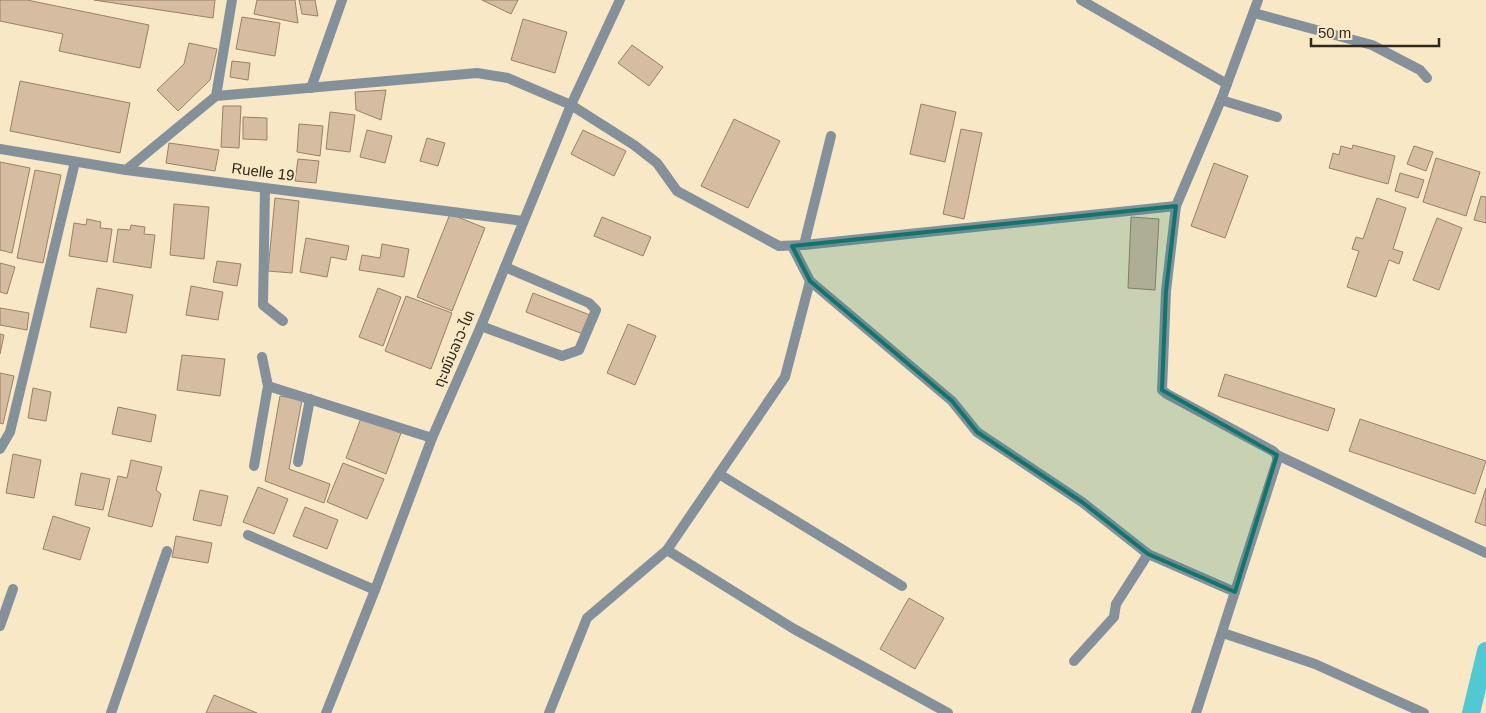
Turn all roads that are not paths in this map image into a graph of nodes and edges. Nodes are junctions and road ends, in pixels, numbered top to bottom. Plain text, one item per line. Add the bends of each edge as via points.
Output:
1 (232, 0) edge
2 (342, 0) edge
3 (620, 0) edge
4 (1081, 0) edge
5 (1258, 0) edge
6 (1254, 13) junction
7 (1427, 78) dead end
8 (1227, 84) junction
9 (311, 88) junction
10 (216, 96) junction
11 (1221, 100) junction
12 (571, 105) junction
13 (1277, 117) dead end
14 (831, 136) dead end
15 (0, 148) edge
16 (76, 162) junction
17 (126, 170) junction
18 (264, 188) junction
19 (1176, 206) junction
20 (523, 221) junction
21 (804, 245) junction
22 (792, 246) junction
23 (505, 267) junction
24 (810, 281) junction
25 (283, 321) dead end
26 (481, 326) junction
27 (262, 357) dead end
28 (268, 386) junction
29 (310, 399) junction
30 (432, 438) junction
31 (0, 449) edge
32 (1277, 455) junction
33 (298, 462) dead end
34 (254, 466) dead end
35 (719, 474) junction
36 (248, 535) dead end
37 (667, 550) junction
38 (167, 551) dead end
39 (1486, 553) edge
40 (1148, 554) junction
41 (902, 586) dead end
42 (13, 589) dead end
43 (375, 590) junction
44 (1235, 592) junction
45 (0, 626) edge
46 (1223, 633) junction
47 (1074, 661) dead end
48 (111, 713) edge
49 (326, 713) edge
50 (549, 713) edge
51 (948, 713) edge
52 (1196, 713) edge
53 (1424, 713) edge

1 - 10 street
2 - 9 street
3 - 12 street, ຖະໜົນລາວ-ໄທ
4 - 8 street
5 - 6 street
6 - 7 street via 1372,45 1420,70
6 - 8 street
8 - 11 street
9 - 10 street
9 - 12 street via 477,74 508,78
10 - 17 street
11 - 13 street
11 - 19 street
12 - 20 street, ຖະໜົນລາວ-ໄທ
12 - 22 street via 657,163 677,191 779,246
14 - 21 street
15 - 16 street, Ruelle 19
16 - 17 street, Ruelle 19
16 - 31 street via 10,432
17 - 18 street, Ruelle 19
18 - 20 street, Ruelle 19
18 - 25 street via 263,305
19 - 21 street
19 - 32 street via 1166,291 1162,390
20 - 23 street, ຖະໜົນລາວ-ໄທ
21 - 22 street
22 - 24 street
23 - 26 street, ຖະໜົນລາວ-ໄທ
23 - 26 street via 589,303 596,310 591,325 579,350 562,356
24 - 35 street via 785,377
24 - 40 street via 952,401 977,432 1082,502
26 - 30 street, ຖະໜົນລາວ-ໄທ
27 - 28 street
28 - 29 street
28 - 34 street
29 - 30 street
29 - 33 street
30 - 43 street, ຖະໜົນລາວ-ໄທ
32 - 39 street
32 - 44 street
35 - 37 street
35 - 41 street
36 - 43 street
37 - 50 street via 587,618
37 - 51 street via 794,629
38 - 48 street
40 - 44 street
40 - 47 street via 1116,604 1114,617
42 - 45 street
43 - 49 street, ຖະໜົນລາວ-ໄທ
44 - 46 street
46 - 52 street
46 - 53 street via 1315,664

